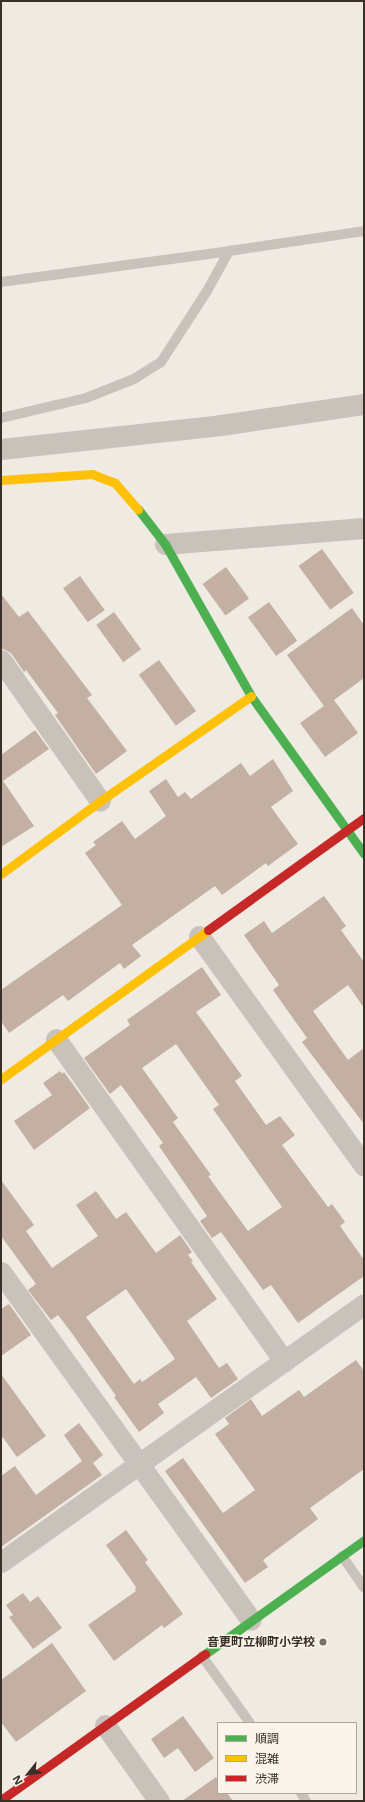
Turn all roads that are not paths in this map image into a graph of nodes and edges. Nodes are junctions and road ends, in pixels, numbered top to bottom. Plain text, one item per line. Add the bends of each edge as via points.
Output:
1 (364, 231) edge
2 (229, 251) junction
3 (1, 282) edge
4 (364, 404) edge
5 (1, 418) edge
6 (1, 449) edge
7 (1, 480) edge
8 (364, 528) edge
9 (165, 544) junction
10 (1, 660) edge
11 (251, 696) junction
12 (100, 801) junction
13 (364, 818) edge
14 (347, 830) junction
15 (364, 854) edge
16 (1, 874) edge
17 (199, 936) junction
18 (56, 1039) junction
19 (1, 1079) edge
20 (364, 1166) edge
21 (1, 1272) edge
22 (364, 1304) edge
23 (284, 1361) junction
24 (139, 1464) junction
25 (364, 1540) edge
26 (342, 1556) junction
27 (1, 1562) edge
28 (364, 1588) edge
29 (251, 1620) junction
30 (202, 1656) junction
31 (249, 1722) edge
32 (106, 1725) junction
33 (1, 1800) edge
34 (159, 1801) edge

1 - 2 lane
2 - 3 lane
2 - 5 lane via 207,291 161,362 134,379 86,398
4 - 6 street via 221,425
7 - 9 street via 92,474 115,483
8 - 9 street
9 - 11 street
10 - 12 street
11 - 12 street
11 - 14 street
12 - 16 street
13 - 14 street
14 - 15 street
14 - 17 street
17 - 18 street
17 - 20 street
18 - 19 street
18 - 23 street
21 - 24 street
22 - 23 street
23 - 24 street
24 - 27 street
24 - 29 street
25 - 26 street
26 - 28 lane
26 - 29 street
29 - 30 street
30 - 31 lane
30 - 32 street
32 - 33 street
32 - 34 street

